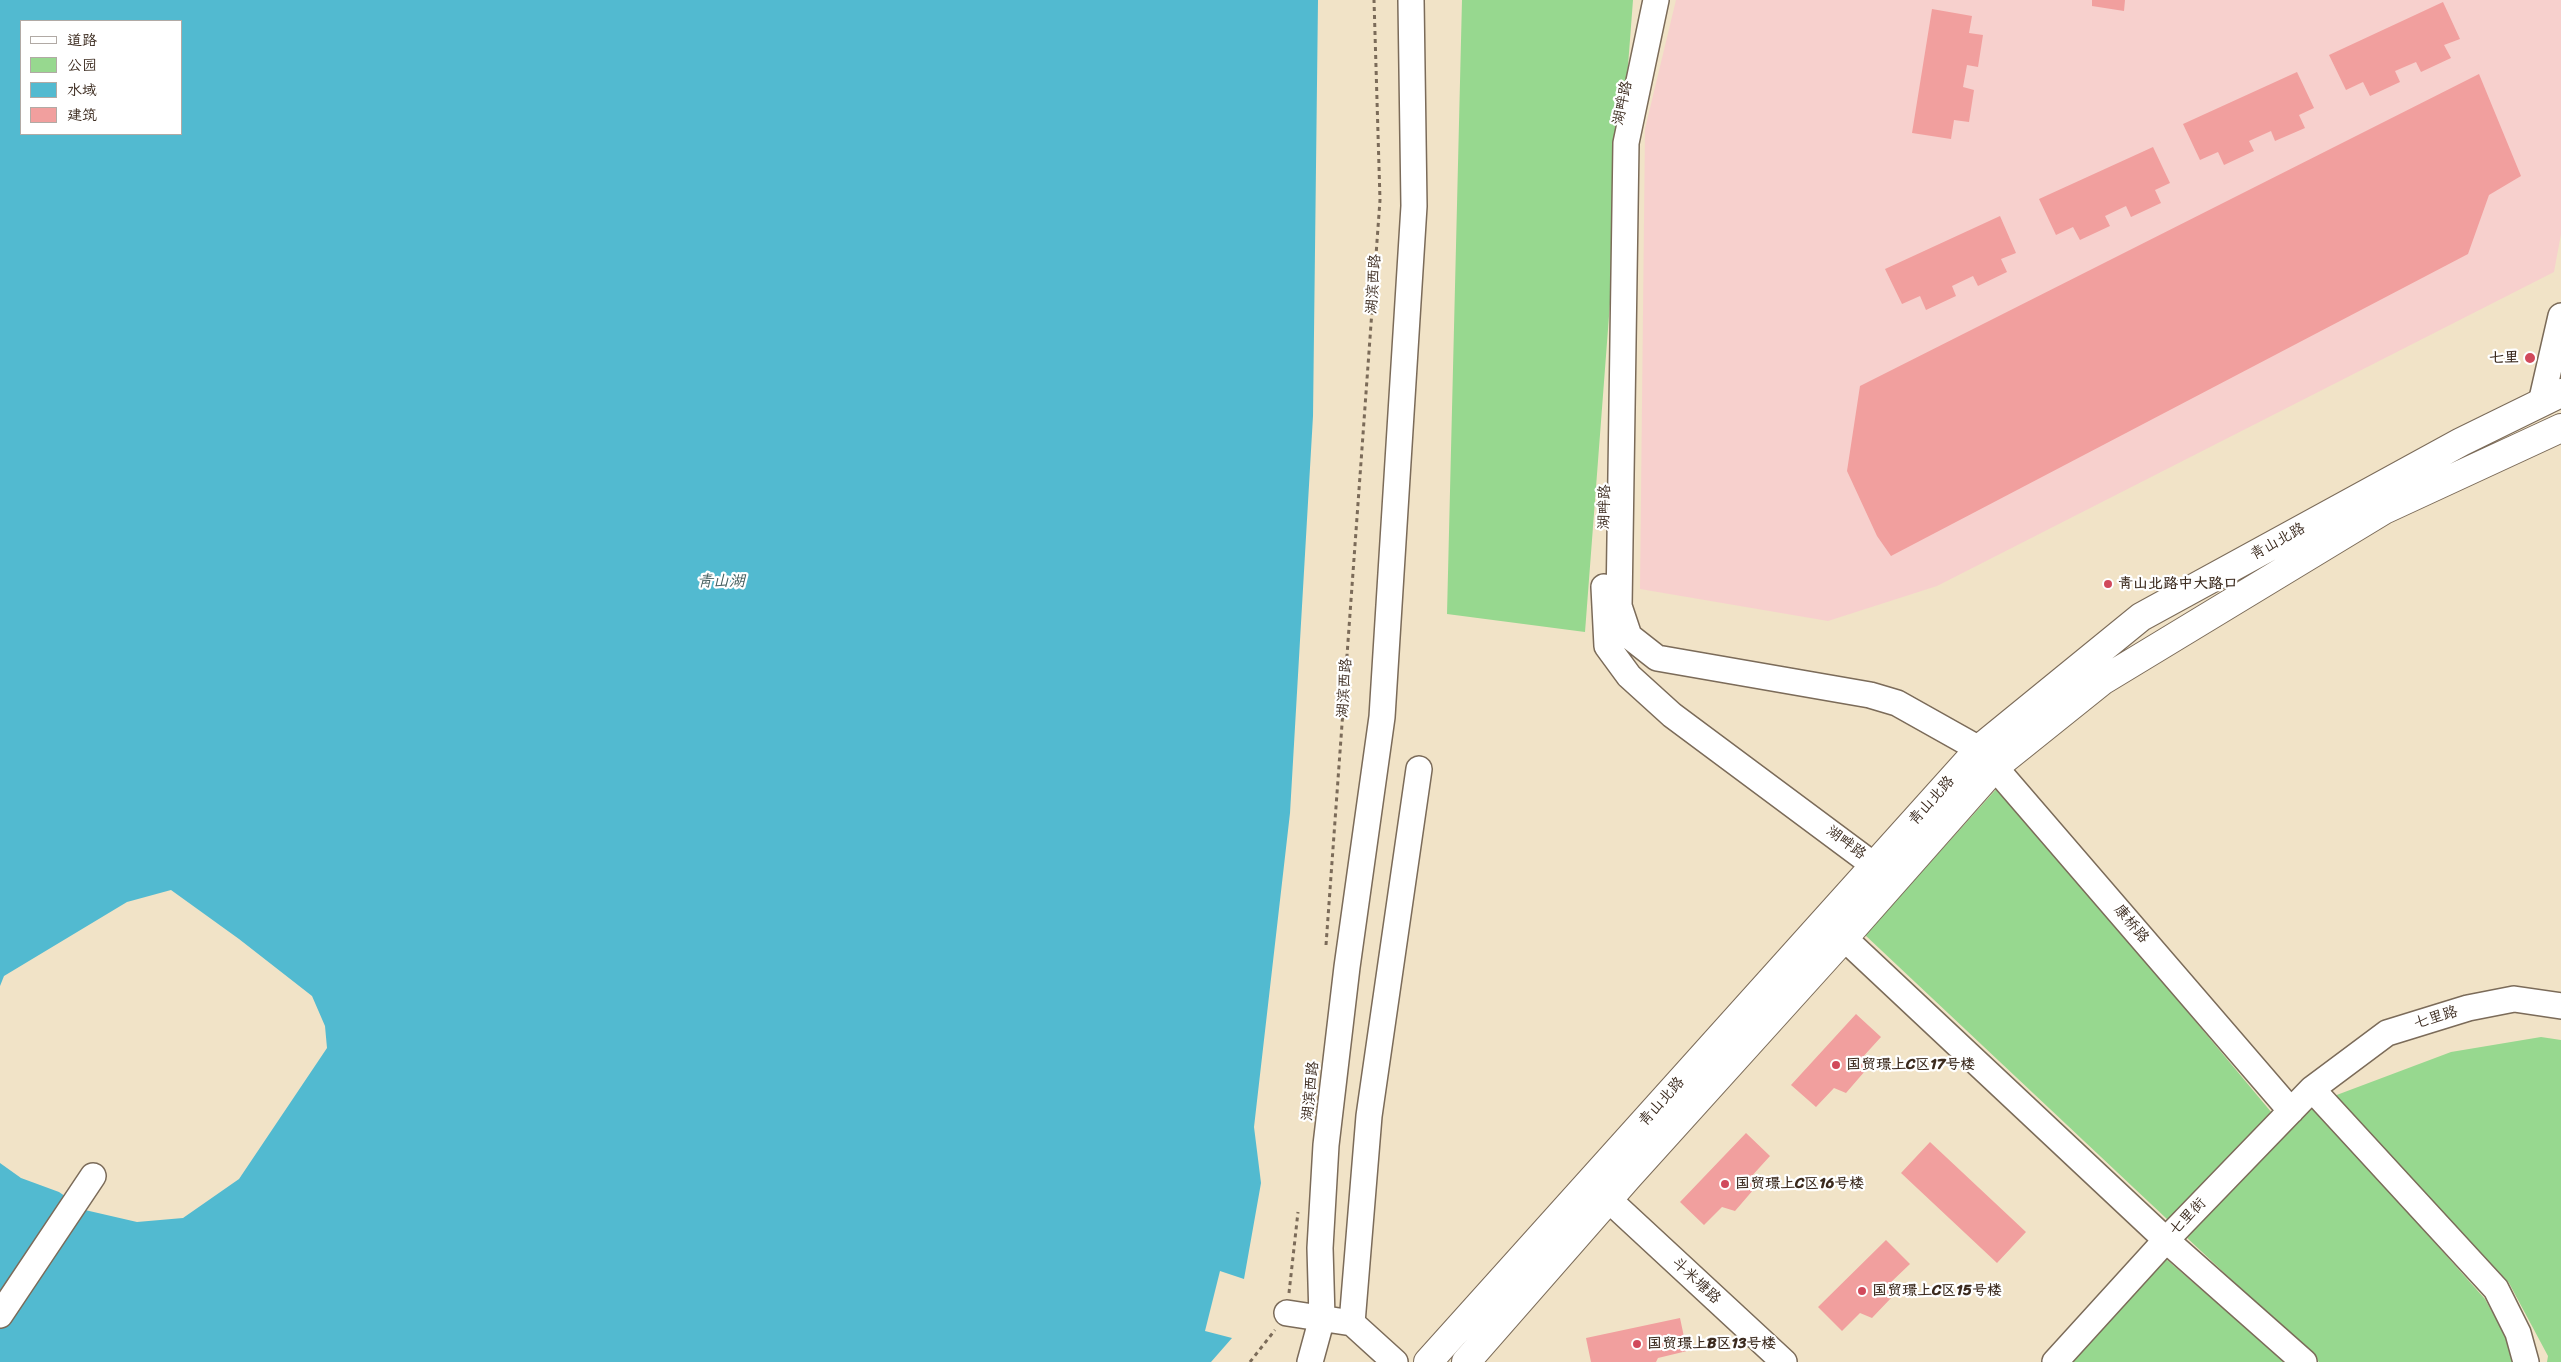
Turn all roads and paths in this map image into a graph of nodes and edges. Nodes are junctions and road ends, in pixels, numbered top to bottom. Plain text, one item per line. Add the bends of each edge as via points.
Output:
1 (1374, 0) edge
2 (1412, 0) edge
3 (1645, 0) edge
4 (1656, 0) edge
5 (2561, 316) edge
6 (2551, 398) edge
7 (2561, 428) edge
8 (1980, 752) junction
9 (1419, 769) dead end
10 (1884, 873) junction
11 (1844, 938) junction
12 (1326, 947) dead end
13 (2561, 1006) edge
14 (2319, 1083) junction
15 (2291, 1112) junction
16 (93, 1176) dead end
17 (1608, 1199) junction
18 (1299, 1204) dead end
19 (2166, 1240) junction
20 (1287, 1313) junction
21 (0, 1315) edge
22 (1322, 1318) junction
23 (1352, 1323) junction
24 (1250, 1362) edge
25 (1310, 1362) edge
26 (1396, 1362) edge
27 (1428, 1362) edge
28 (1466, 1362) edge
29 (1784, 1362) edge
30 (2055, 1362) edge
31 (2304, 1362) edge
32 (2526, 1362) edge

1 - 12 path, 湖滨西路 via 1380,200
2 - 22 street, 湖滨西路 via 1414,206 1382,717 1326,1145 1320,1248
3 - 10 street, 湖畔路 via 1615,140 1604,528 1607,646 1629,676 1672,715
4 - 8 street, 湖畔路 via 1626,143 1619,606 1629,636 1657,658 1870,695 1897,703
5 - 6 street
6 - 8 main road, 青山北路 via 2461,442 2141,617
7 - 8 main road, 青山北路 via 2384,510
8 - 10 main road, 青山北路
8 - 15 street, 康桥路
9 - 23 street via 1369,1116
10 - 11 main road, 青山北路
10 - 27 main road, 青山北路
11 - 17 main road, 青山北路
11 - 19 street
13 - 14 street, 七里路 via 2514,999 2468,1008 2387,1033
14 - 15 street, 七里街
14 - 32 street via 2496,1289 2518,1333
15 - 19 street, 七里街
16 - 21 street
17 - 28 main road, 青山北路
17 - 29 street, 斗米塘路
18 - 20 path
19 - 30 street, 七里街
19 - 31 street
20 - 22 street
20 - 24 path
22 - 23 street
22 - 25 street, 湖滨西路
23 - 26 street

